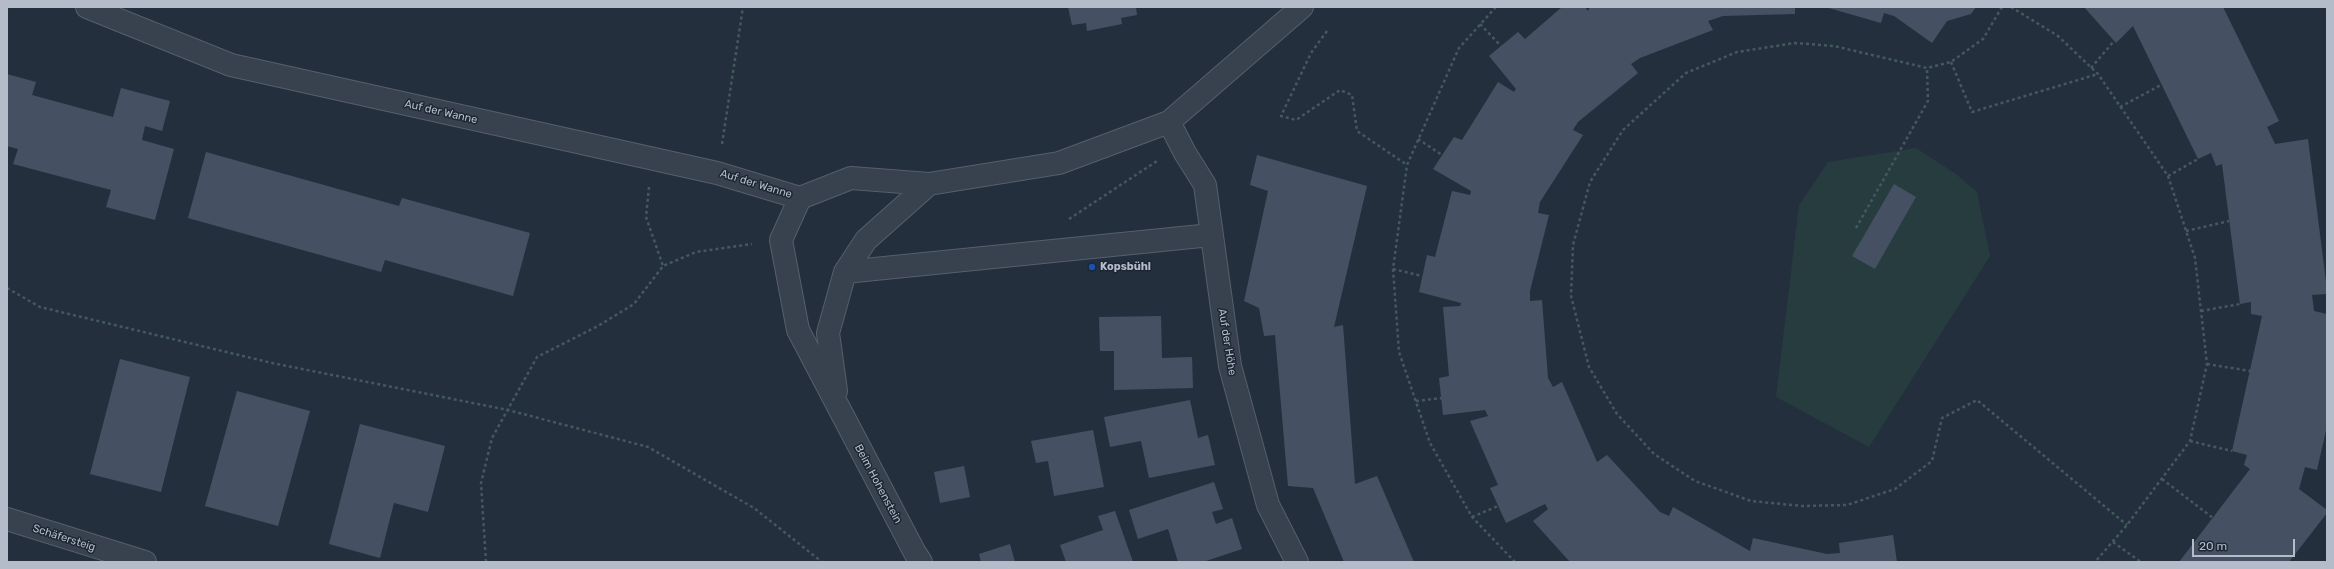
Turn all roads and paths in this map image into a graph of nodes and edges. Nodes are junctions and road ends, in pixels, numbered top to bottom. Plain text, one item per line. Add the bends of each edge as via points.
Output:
1 (87, 7) edge
2 (743, 7) edge
3 (1302, 7) edge
4 (1496, 7) edge
5 (2002, 7) edge
6 (2011, 7) edge
7 (1480, 24) junction
8 (1327, 31) dead end
9 (2114, 41) dead end
10 (1501, 46) dead end
11 (1951, 62) junction
12 (1927, 68) junction
13 (2091, 68) junction
14 (2098, 74) junction
15 (2161, 85) dead end
16 (2120, 107) junction
17 (1169, 122) junction
18 (1418, 140) junction
19 (1442, 155) dead end
20 (652, 158) junction
21 (2198, 159) dead end
22 (1158, 161) dead end
23 (1407, 165) junction
24 (717, 173) junction
25 (2168, 176) junction
26 (930, 184) junction
27 (800, 198) junction
28 (1068, 220) dead end
29 (2229, 221) dead end
30 (1856, 228) dead end
31 (2186, 231) junction
32 (1211, 235) junction
33 (752, 244) dead end
34 (663, 266) junction
35 (1393, 268) junction
36 (845, 272) junction
37 (1422, 276) dead end
38 (7, 288) edge
39 (2240, 304) dead end
40 (2200, 311) junction
41 (2207, 364) junction
42 (2250, 372) dead end
43 (1442, 398) dead end
44 (1416, 401) junction
45 (837, 405) junction
46 (508, 410) junction
47 (2190, 441) junction
48 (2232, 451) dead end
49 (2162, 479) junction
50 (1498, 506) dead end
51 (1472, 517) junction
52 (2212, 518) dead end
53 (7, 519) edge
54 (2127, 525) junction
55 (2113, 542) junction
56 (145, 562) edge
57 (486, 562) edge
58 (822, 562) edge
59 (921, 562) edge
60 (1297, 562) edge
61 (1515, 562) edge
62 (2095, 562) edge
63 (2141, 562) edge

1 - 20 street, Auf der Wanne via 231,65
2 - 24 path
3 - 17 street
4 - 7 path
5 - 11 path via 1983,39
6 - 13 path via 2058,36
7 - 10 path
7 - 18 path via 1459,48
8 - 23 path via 1311,53 1281,116 1296,120 1340,90 1352,95 1357,131
9 - 13 path
11 - 12 path
11 - 14 path via 1972,112
12 - 30 path via 1928,100
12 - 54 path via 1834,46 1795,43 1737,52 1686,73 1623,130 1590,182 1573,245 1571,296 1589,367 1617,414 1654,454 1695,481 1752,501 1802,506 1847,505 1895,489 1932,461 1942,418 1977,400
13 - 14 path
14 - 16 path
15 - 16 path
16 - 25 path
17 - 26 street via 1059,163
17 - 32 street, Auf der Höhe via 1184,153 1205,185
18 - 19 path
18 - 23 path
20 - 24 street, Auf der Wanne
20 - 34 path via 646,217
21 - 25 path
22 - 28 path
23 - 35 path
24 - 27 street, Auf der Wanne
25 - 31 path
26 - 27 street via 851,178
26 - 36 street via 866,240
27 - 45 street, Beim Hohenstein via 780,240 798,330
29 - 31 path
31 - 40 path via 2195,258
32 - 36 street
32 - 60 street, Auf der Höhe via 1230,366 1268,505
33 - 34 path via 696,252
34 - 46 path via 634,304 538,357
35 - 37 path
35 - 44 path via 1399,352
36 - 45 street, Beim Hohenstein via 828,333
38 - 46 path via 40,307 272,363
39 - 40 path
40 - 41 path
41 - 42 path
41 - 47 path
43 - 44 path
44 - 51 path via 1430,442
45 - 59 street, Beim Hohenstein
46 - 57 path via 492,438 481,483
46 - 58 path via 648,447 754,508
47 - 48 path
47 - 49 path
49 - 52 path
49 - 54 path
50 - 51 path
51 - 61 path
53 - 56 street, Schäfersteig
54 - 55 path
55 - 62 path
55 - 63 path

